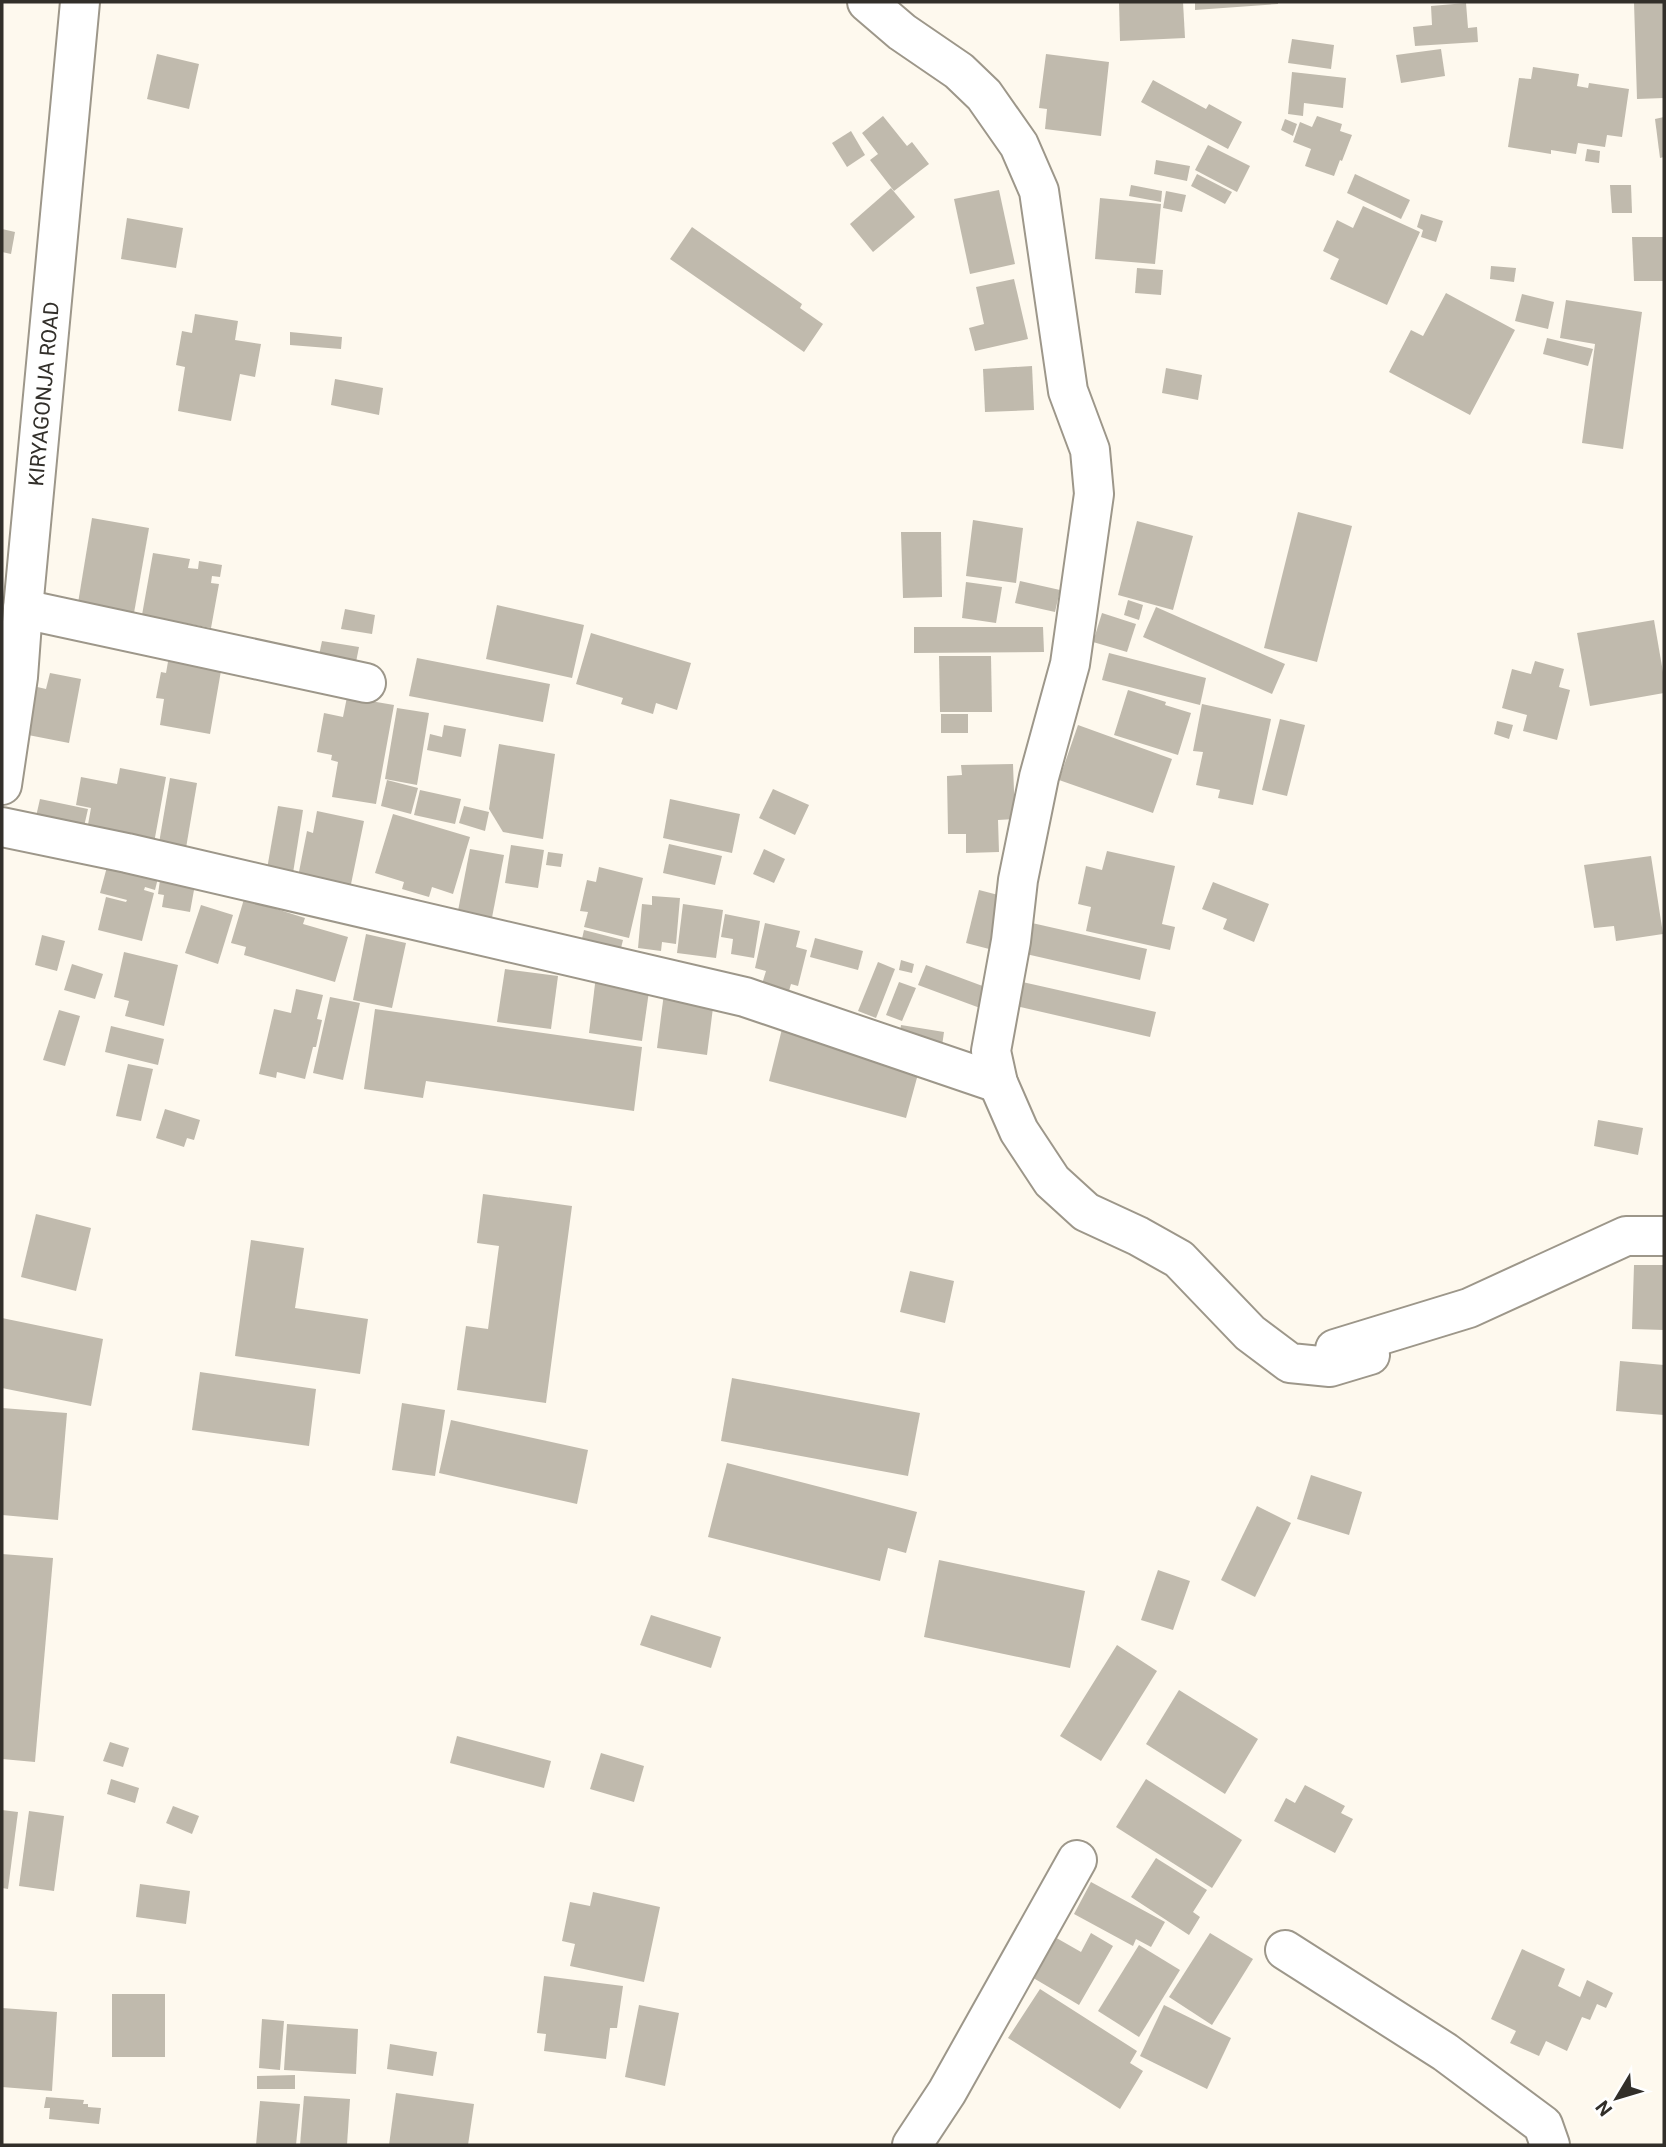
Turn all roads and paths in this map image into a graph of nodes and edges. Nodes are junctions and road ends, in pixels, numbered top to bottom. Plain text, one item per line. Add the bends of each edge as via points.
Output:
1 (80, 2) edge
2 (867, 2) edge
3 (23, 609) junction
4 (366, 683) dead end
5 (2, 785) edge
6 (2, 827) edge
7 (998, 1083) junction
8 (1664, 1236) edge
9 (1370, 1354) dead end
10 (1290, 1363) junction
11 (1077, 1860) dead end
12 (1285, 1950) dead end
13 (912, 2145) edge
14 (1550, 2145) edge

1 - 3 street, KIRYAGONJA ROAD
2 - 7 street via 959,71 984,95 1019,145 1039,191 1068,391 1090,450 1094,494 1070,664 1039,777 991,1051
3 - 4 street
3 - 5 street, KIRYAGONJA ROAD
6 - 7 street via 745,997
7 - 10 street via 1018,1131 1052,1181 1086,1212 1179,1259 1250,1333
8 - 10 street via 1626,1236 1469,1308
9 - 10 street via 1330,1367
11 - 13 street via 947,2092
12 - 14 street via 1445,2052 1543,2125

